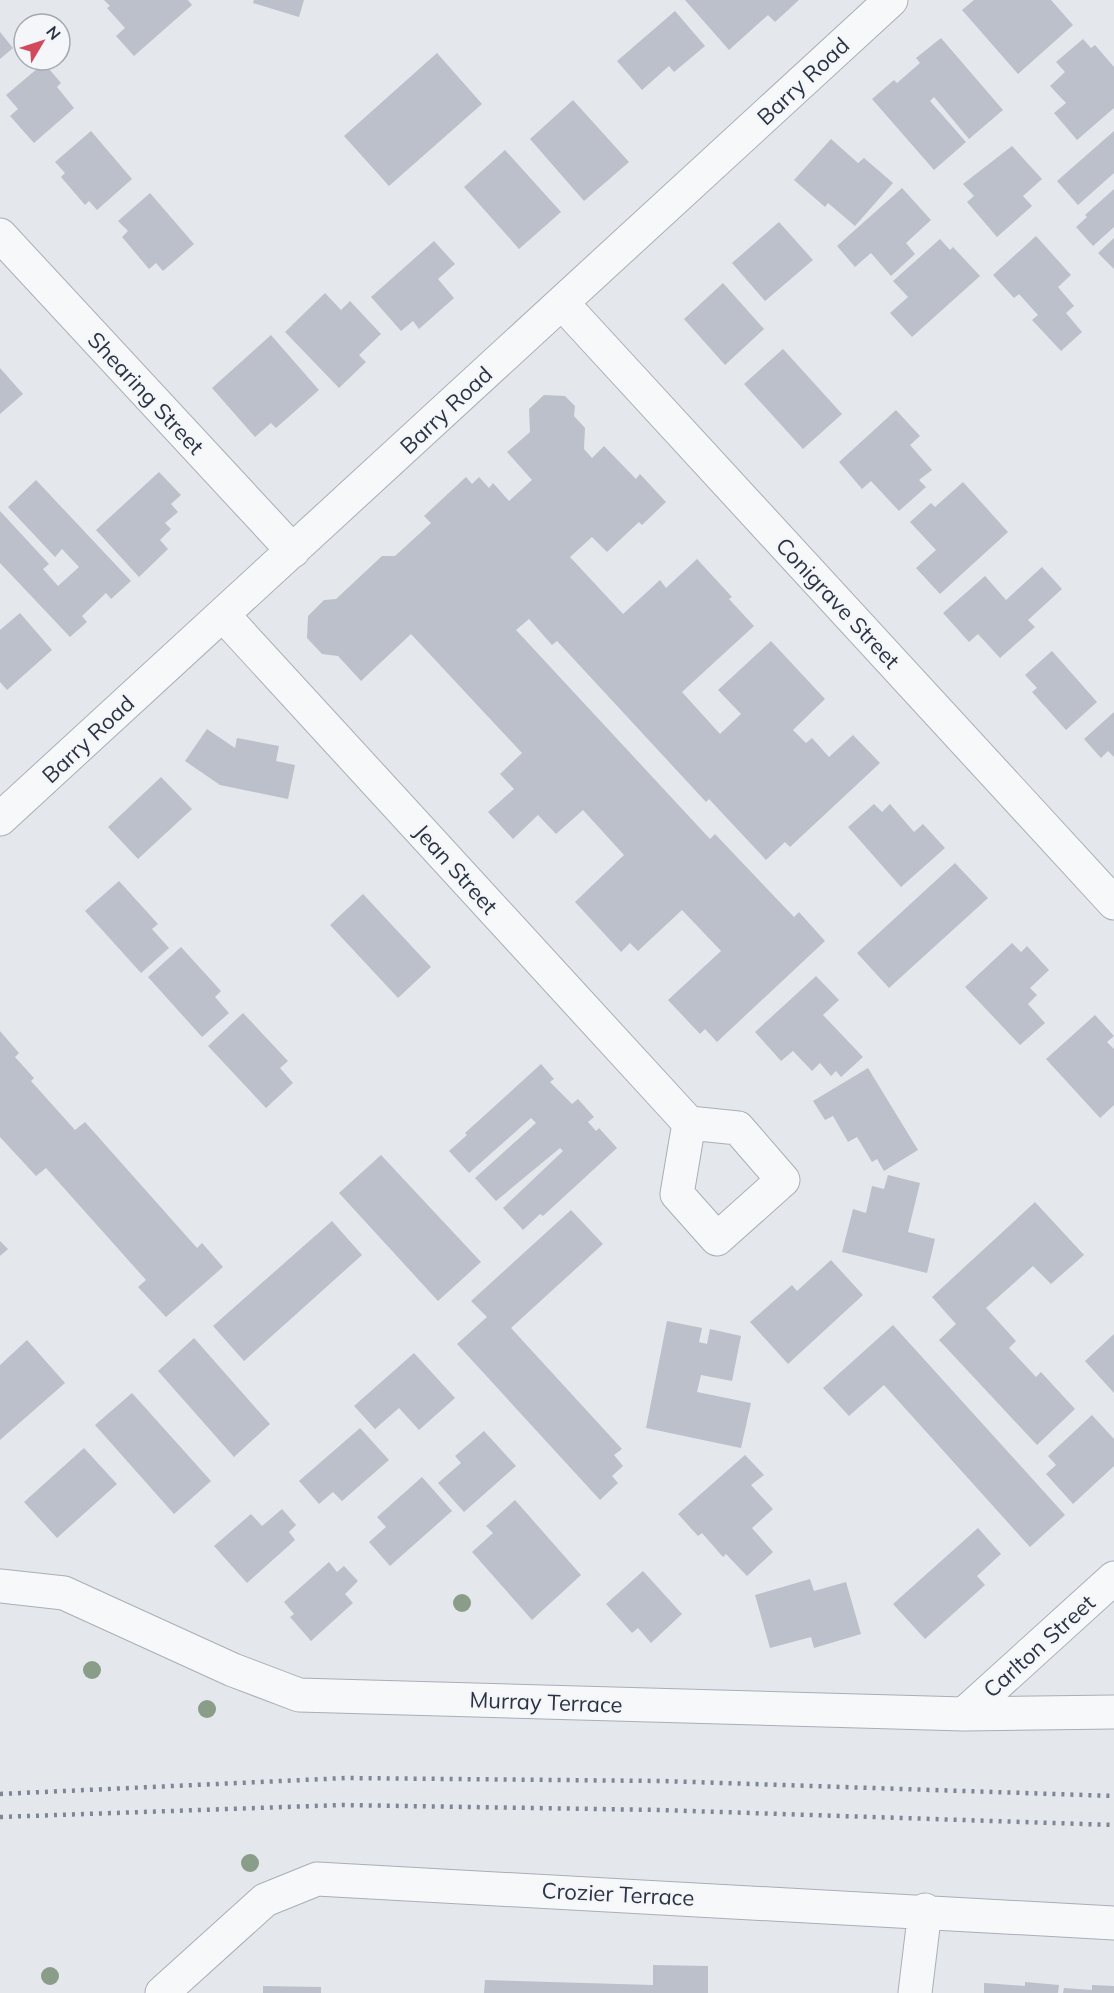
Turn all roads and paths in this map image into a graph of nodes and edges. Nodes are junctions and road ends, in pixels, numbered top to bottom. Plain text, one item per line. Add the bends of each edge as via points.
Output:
1 (891, 0) edge
2 (0, 235) edge
3 (562, 303) junction
4 (293, 551) junction
5 (223, 615) junction
6 (0, 819) edge
7 (1114, 903) edge
8 (689, 1123) dead end
9 (1114, 1578) edge
10 (0, 1586) edge
11 (1114, 1712) edge
12 (964, 1714) junction
13 (925, 1911) junction
14 (1114, 1923) edge
15 (162, 1993) edge
16 (915, 1993) edge

1 - 3 street, Barry Road
2 - 4 street, Shearing Street
3 - 4 street, Barry Road
3 - 7 street, Conigrave Street
4 - 5 street, Barry Road
5 - 6 street, Barry Road
5 - 8 street, Jean Street
9 - 12 street, Carlton Street
10 - 12 street, Murray Terrace via 64,1593 233,1671 299,1695
11 - 12 street, Murray Terrace
13 - 14 street, Crozier Terrace
13 - 15 street, Crozier Terrace via 317,1879 265,1900
13 - 16 street

